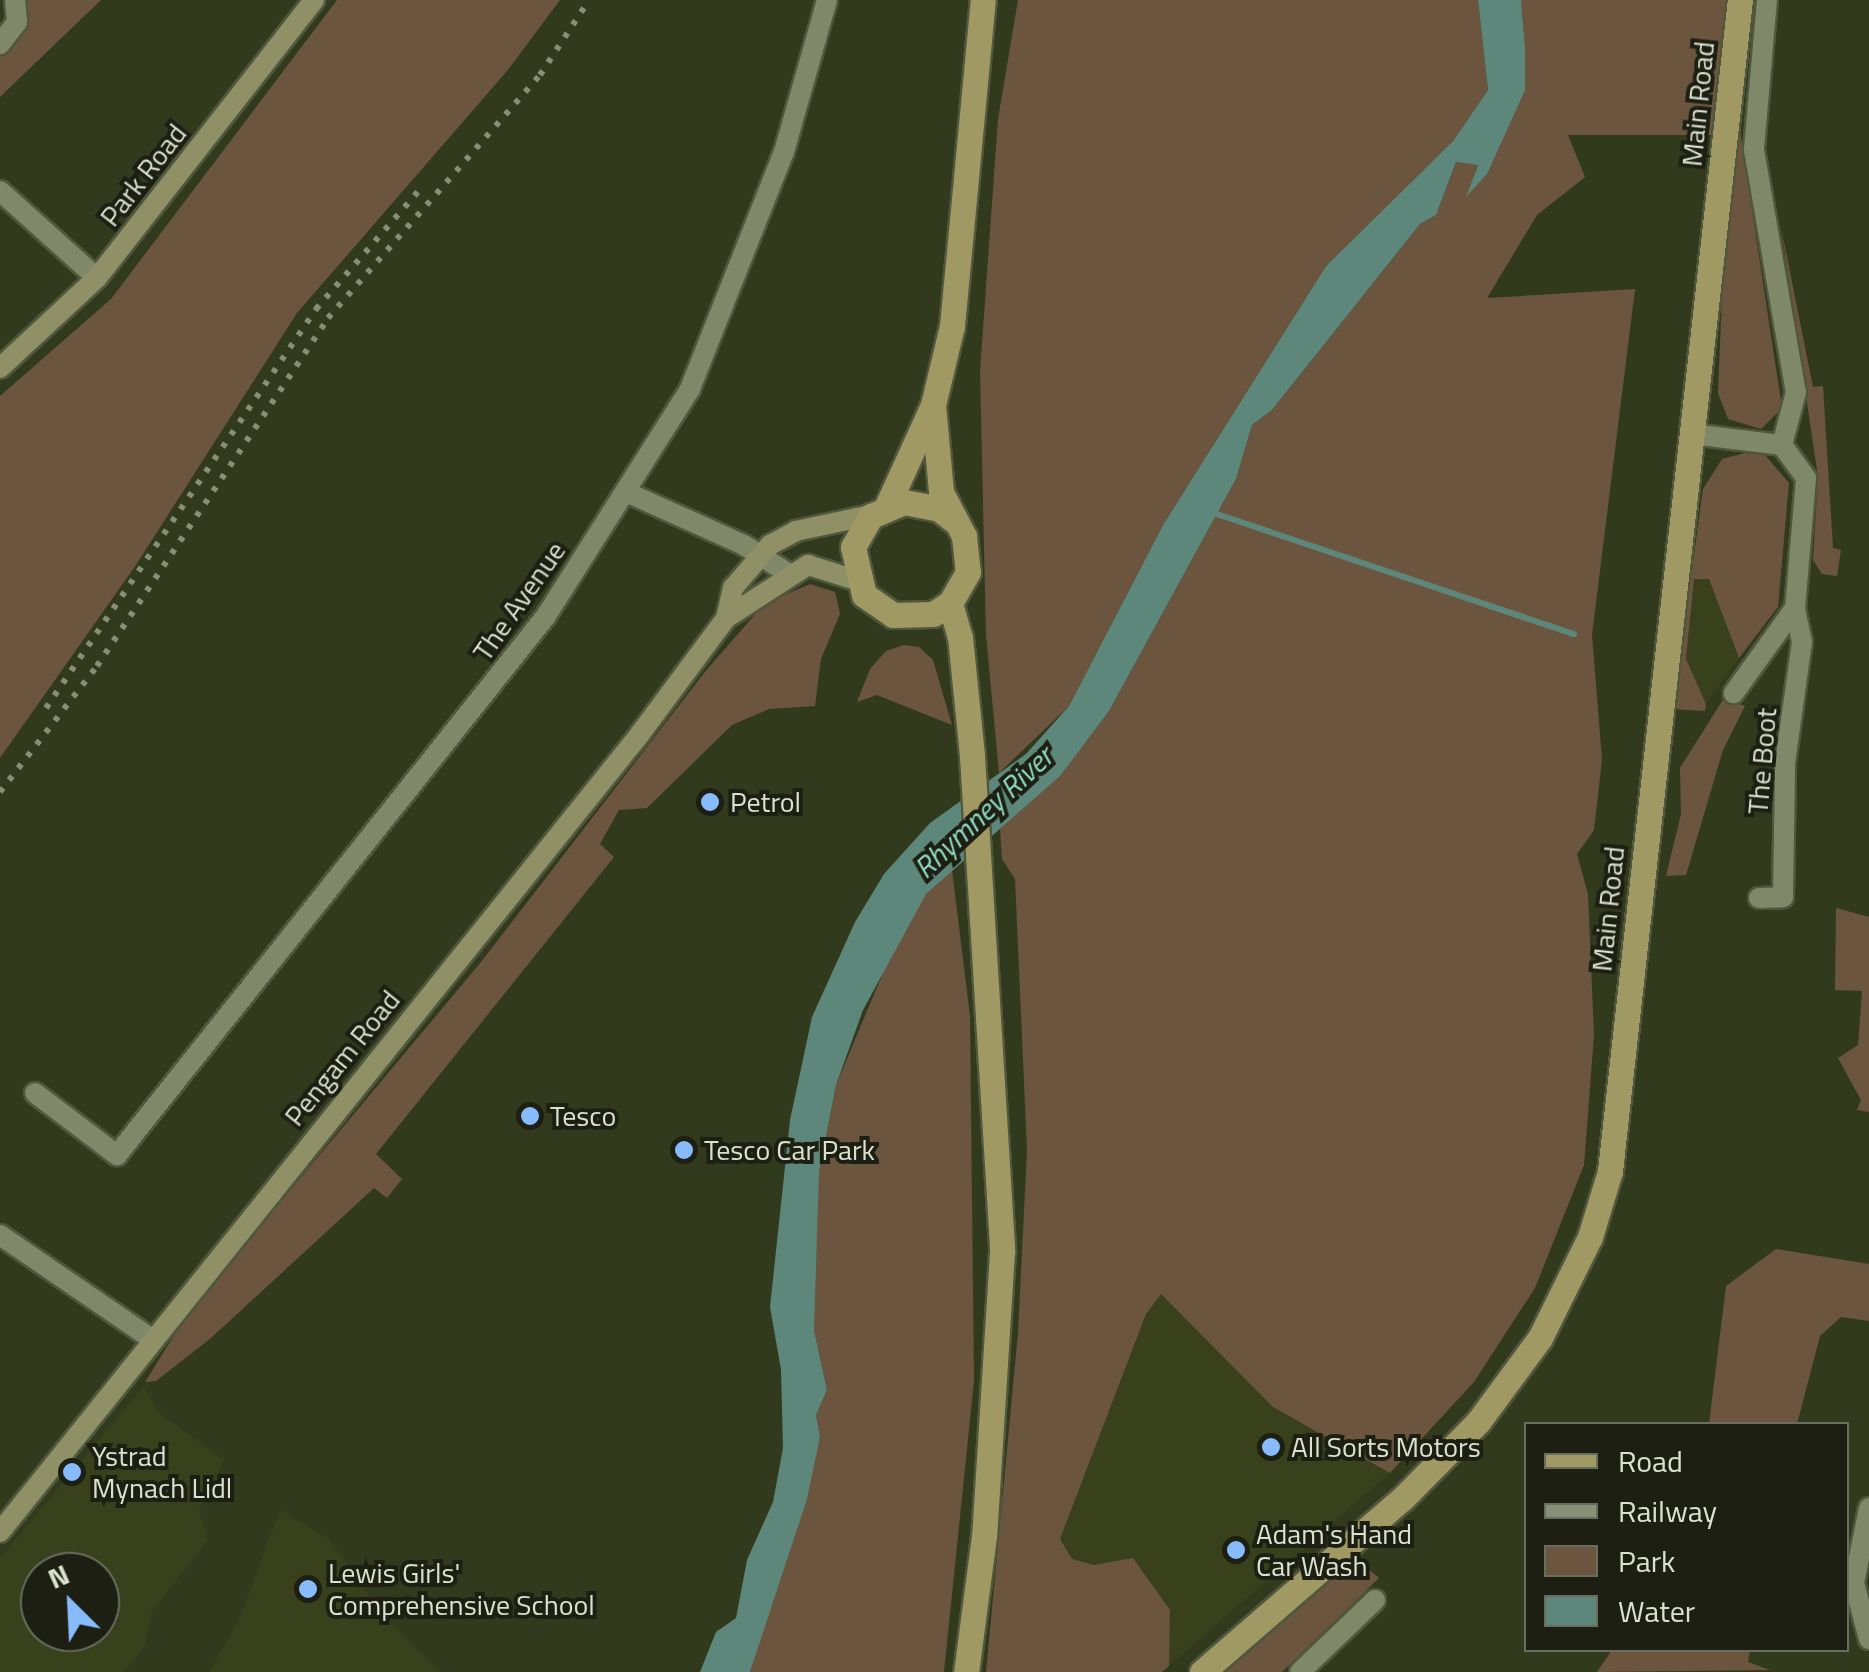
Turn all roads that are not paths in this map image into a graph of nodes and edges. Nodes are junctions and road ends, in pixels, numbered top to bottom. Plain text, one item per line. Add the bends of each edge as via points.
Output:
1 (15, 0) edge
2 (314, 0) edge
3 (826, 0) edge
4 (983, 0) edge
5 (992, 0) edge
6 (1740, 0) edge
7 (1767, 0) edge
8 (0, 44) edge
9 (978, 71) junction
10 (0, 191) edge
11 (97, 278) junction
12 (0, 368) edge
13 (933, 405) junction
14 (1692, 434) junction
15 (1782, 444) junction
16 (626, 492) junction
17 (881, 510) junction
18 (953, 520) junction
19 (759, 557) junction
20 (788, 574) junction
21 (856, 580) junction
22 (950, 603) junction
23 (1795, 608) junction
24 (726, 618) junction
25 (1734, 693) dead end
26 (1759, 898) dead end
27 (36, 1093) dead end
28 (0, 1235) edge
29 (152, 1339) junction
30 (1869, 1508) edge
31 (0, 1532) edge
32 (1375, 1600) dead end
33 (1869, 1639) edge
34 (966, 1672) edge
35 (1202, 1672) edge
36 (1300, 1672) edge

1 - 8 street via 17,22
2 - 11 street, Park Road
3 - 16 street, The Avenue via 784,152 690,389
4 - 9 main road
5 - 9 main road
6 - 14 main road, Main Road
7 - 15 street, Main Road via 1754,150 1796,392
9 - 13 main road via 965,240
10 - 11 street
11 - 12 street, Park Road
13 - 17 main road
13 - 18 main road via 938,474
14 - 15 street
14 - 35 main road, Main Road via 1610,1171 1590,1237 1540,1338 1478,1422 1402,1498
15 - 23 street via 1806,478
16 - 19 street
16 - 27 street, The Avenue via 546,616 442,753 117,1155
17 - 18 main road via 921,504
17 - 19 street, Pengam Road via 796,531
17 - 21 main road via 853,547
18 - 22 main road via 964,536 968,572
19 - 20 street
19 - 24 street, Pengam Road via 733,588
20 - 21 street via 808,565
20 - 24 street, Pengam Road
21 - 22 main road via 876,606 893,615 923,616
22 - 34 main road via 960,636 972,756 1002,1252 984,1536
23 - 25 street
23 - 26 street, The Boot via 1802,642 1785,763 1783,897
24 - 29 street, Pengam Road
28 - 29 street
29 - 31 street, Pengam Road
30 - 33 street via 1854,1582
32 - 36 street

